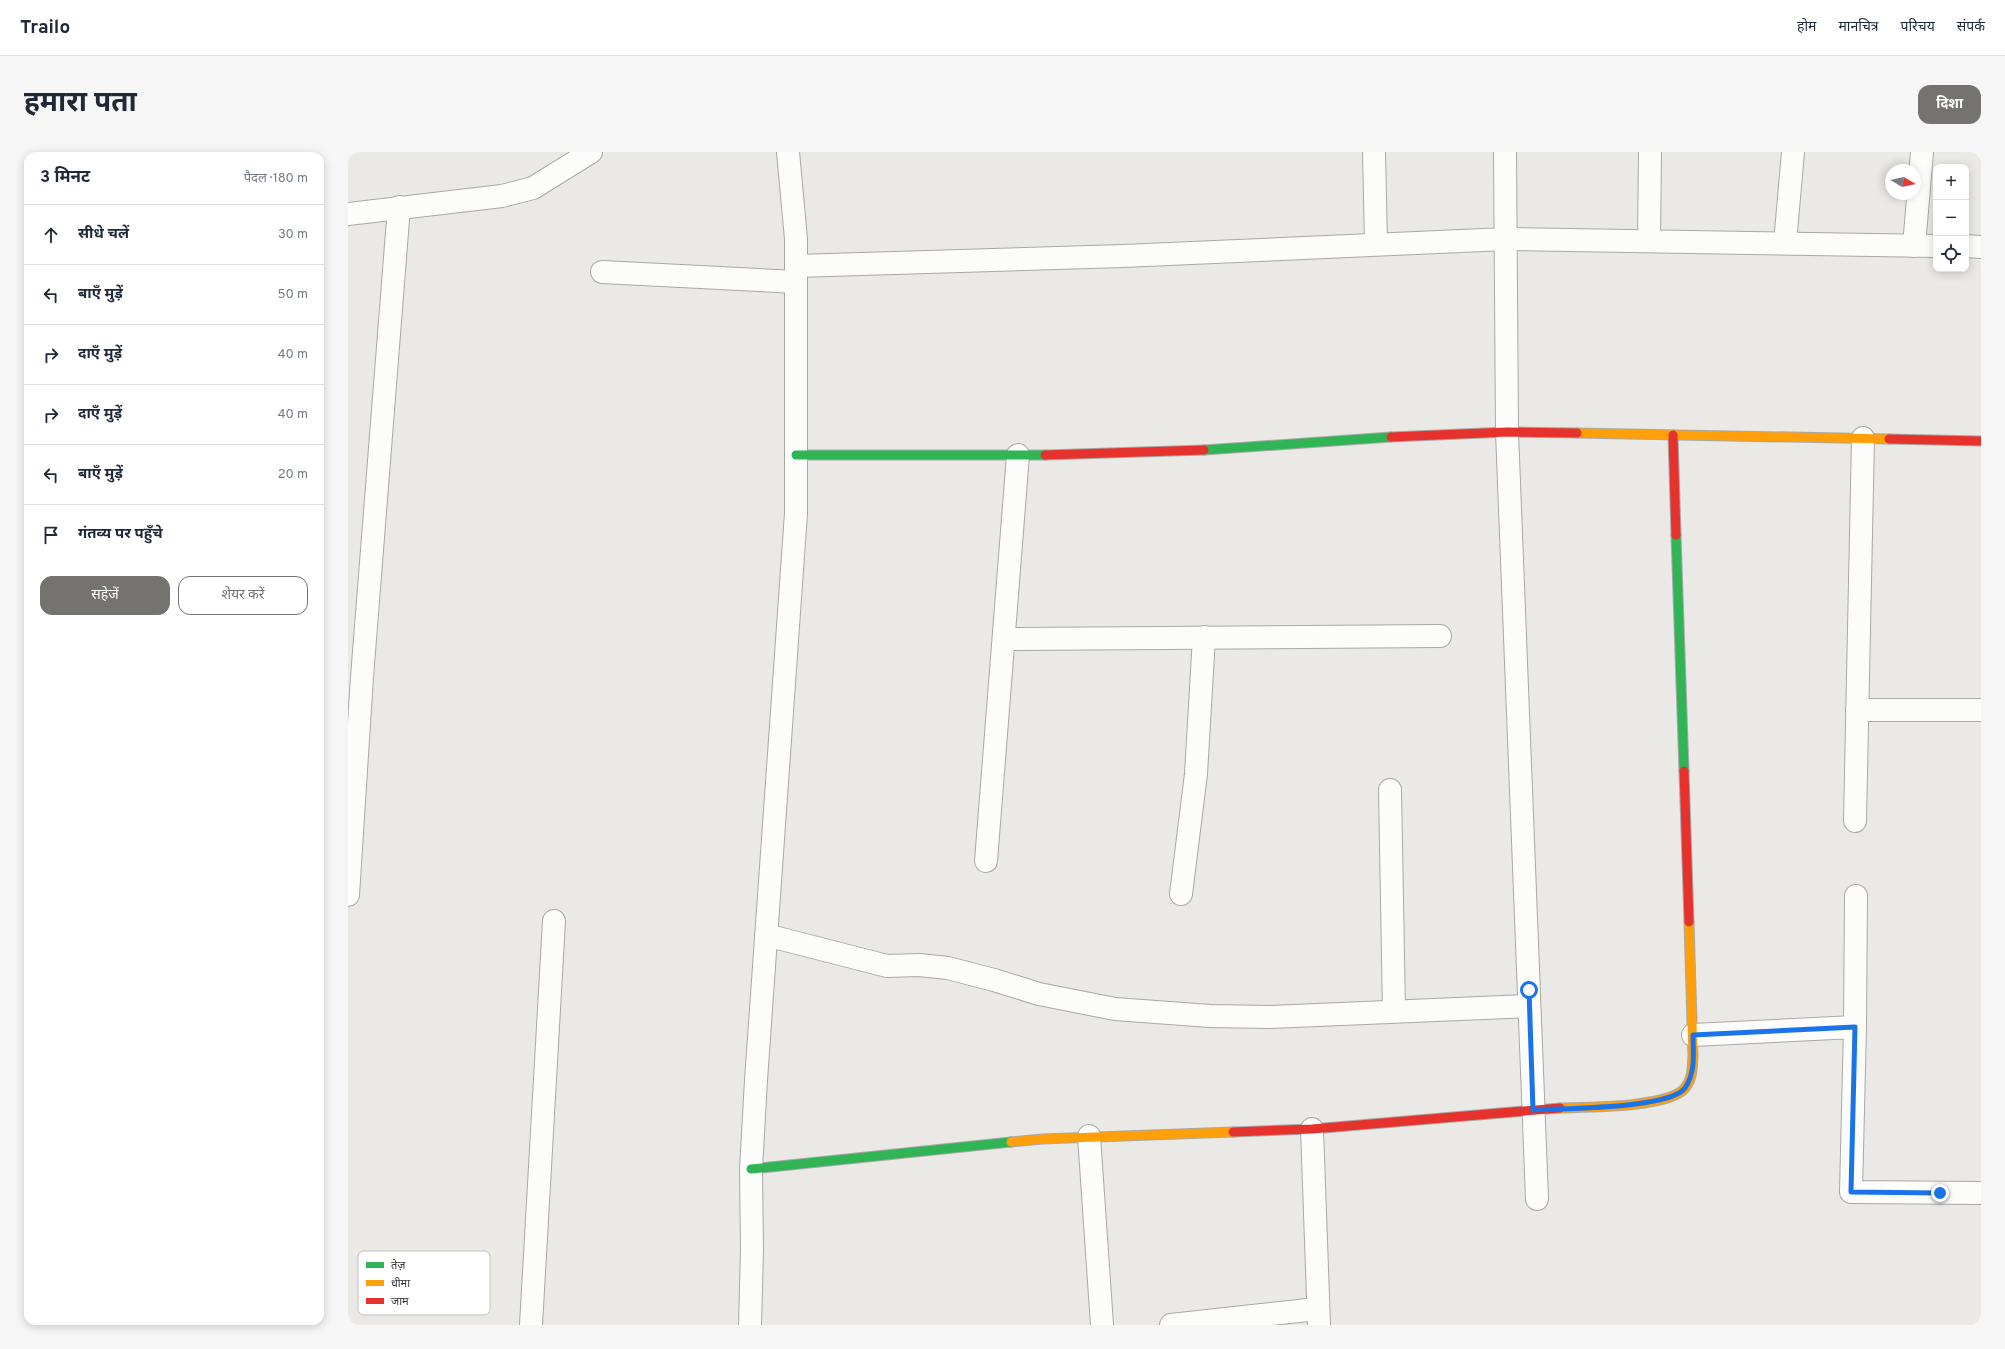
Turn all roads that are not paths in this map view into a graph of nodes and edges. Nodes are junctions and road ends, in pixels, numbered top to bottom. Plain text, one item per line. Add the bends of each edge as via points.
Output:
1 (591, 152) edge
2 (788, 152) edge
3 (1374, 152) edge
4 (1505, 152) edge
5 (1650, 152) edge
6 (1793, 152) edge
7 (1922, 152) edge
8 (399, 207) junction
9 (348, 214) edge
10 (1506, 239) junction
11 (1649, 241) junction
12 (1786, 243) junction
13 (1376, 244) junction
14 (1914, 246) junction
15 (1933, 246) edge
16 (1969, 246) edge
17 (1981, 246) edge
18 (602, 272) dead end
19 (796, 274) junction
20 (1507, 432) junction
21 (1673, 435) junction
22 (1863, 438) junction
23 (1981, 441) edge
24 (796, 455) junction
25 (1018, 455) junction
26 (1440, 636) dead end
27 (1204, 637) junction
28 (1004, 639) junction
29 (355, 676) edge
30 (1857, 710) junction
31 (1981, 710) edge
32 (1390, 790) dead end
33 (1855, 821) dead end
34 (986, 861) dead end
35 (349, 868) edge
36 (1180, 894) dead end
37 (348, 896) edge
38 (1856, 896) dead end
39 (554, 921) dead end
40 (766, 935) junction
41 (1529, 1006) junction
42 (1394, 1011) junction
43 (1855, 1027) junction
44 (1693, 1035) junction
45 (1533, 1110) junction
46 (1312, 1129) junction
47 (1089, 1136) junction
48 (751, 1169) junction
49 (1981, 1193) edge
50 (1537, 1199) dead end
51 (1318, 1317) edge
52 (531, 1325) edge
53 (750, 1325) edge
54 (1102, 1325) edge
55 (1171, 1325) edge

1 - 8 street via 532,188 502,196
2 - 19 street via 796,239
3 - 13 street
4 - 10 street
5 - 11 street
6 - 12 street
7 - 14 street
8 - 9 street
8 - 29 street
10 - 11 street
10 - 13 street
10 - 20 street
11 - 12 street
12 - 14 street
13 - 19 street
14 - 15 street
16 - 17 street
18 - 19 street
19 - 24 street
20 - 21 street
20 - 25 street via 1434,434 1136,453
20 - 41 street
21 - 22 street
21 - 44 street
22 - 23 street
22 - 30 street
24 - 25 street
24 - 40 street via 796,513
25 - 28 street
26 - 27 street
27 - 28 street
27 - 36 street via 1196,774
28 - 34 street
29 - 35 street
30 - 31 street
30 - 33 street
32 - 42 street
35 - 37 street
38 - 43 street
39 - 52 street
40 - 42 street via 887,966 919,965 948,968 1039,994 1115,1009 1210,1016 1270,1017
40 - 48 street
41 - 42 street
41 - 45 street
43 - 44 street
43 - 49 street via 1851,1192
44 - 45 street via 1692,1076 1684,1089 1671,1097 1638,1104
45 - 46 street
45 - 50 street
46 - 47 street
46 - 51 street
47 - 48 street
47 - 54 street
48 - 53 street
51 - 55 street

